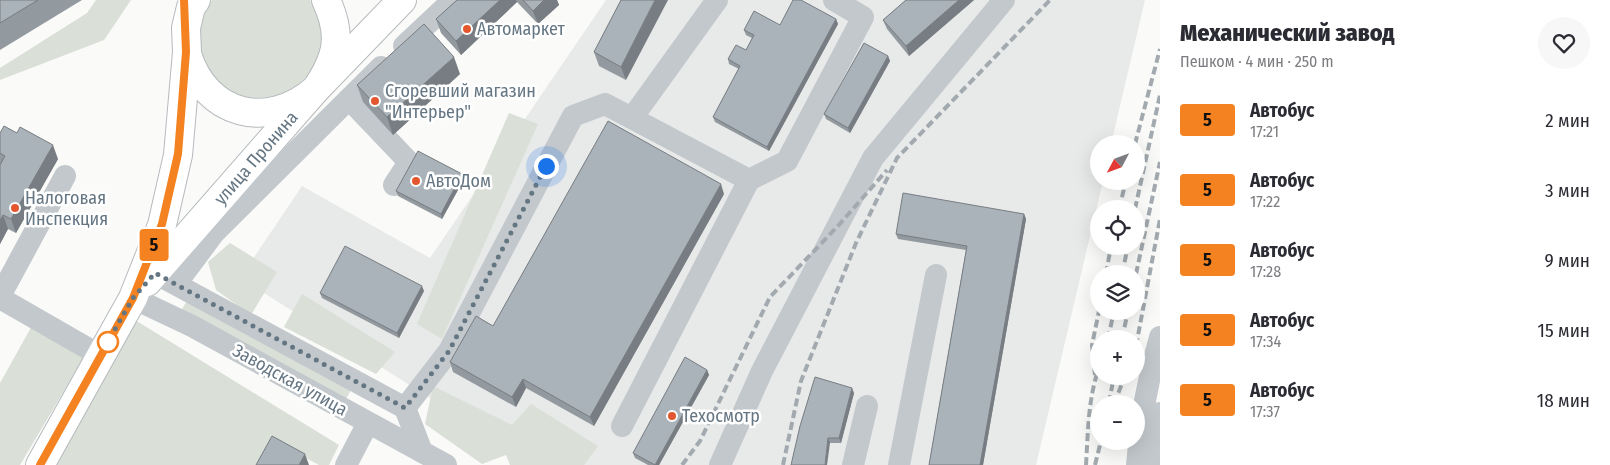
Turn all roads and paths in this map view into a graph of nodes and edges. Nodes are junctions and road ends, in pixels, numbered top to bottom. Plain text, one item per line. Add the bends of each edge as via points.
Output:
1 (184, 0) edge
2 (196, 0) edge
3 (326, 0) edge
4 (402, 0) edge
5 (453, 0) edge
6 (717, 0) edge
7 (834, 0) edge
8 (1004, 0) edge
9 (186, 40) junction
10 (316, 89) junction
11 (349, 99) junction
12 (632, 118) junction
13 (65, 176) dead end
14 (749, 180) junction
15 (394, 185) dead end
16 (936, 275) dead end
17 (165, 279) junction
18 (0, 297) edge
19 (133, 298) junction
20 (1160, 337) edge
21 (101, 356) junction
22 (867, 406) dead end
23 (405, 408) junction
24 (1160, 413) edge
25 (368, 423) junction
26 (622, 426) dead end
27 (422, 452) junction
28 (40, 465) edge
29 (346, 465) edge
30 (446, 465) edge
31 (720, 465) edge
32 (853, 465) edge
33 (899, 465) edge
34 (1137, 465) edge
35 (1152, 465) edge

1 - 9 street
2 - 9 main road, улица Пронина via 191,7
3 - 10 main road, улица Пронина via 336,41 334,56
4 - 10 main road
5 - 11 street
6 - 12 street
7 - 14 street via 863,17 787,162
8 - 31 street via 873,158 762,371
9 - 10 main road via 191,67 198,80 220,101 233,108 247,112 277,111 298,103
9 - 19 main road, улица Пронина via 178,154 162,224
10 - 17 main road, улица Пронина
11 - 15 street via 409,162
11 - 17 street
12 - 14 street
12 - 23 street via 605,104 573,116 449,351
13 - 18 street
14 - 26 street
16 - 33 street
17 - 19 main road, улица Пронина
17 - 23 street
18 - 21 street
19 - 21 main road, улица Пронина
19 - 25 street, Заводская улица via 192,326
20 - 34 street via 1152,363
21 - 28 main road, улица Пронина
22 - 32 street
23 - 27 street
24 - 35 street
25 - 27 street, Заводская улица
25 - 29 street
27 - 30 street, Заводская улица

